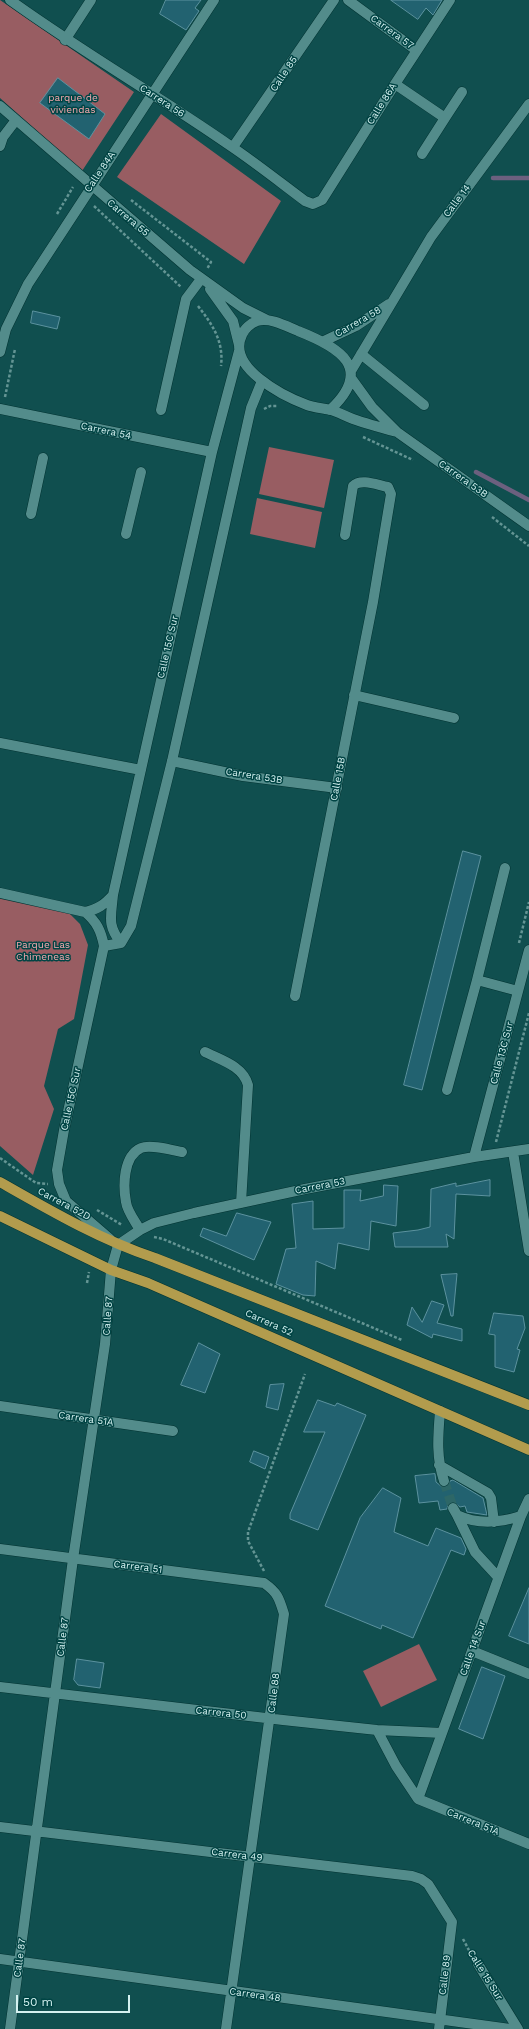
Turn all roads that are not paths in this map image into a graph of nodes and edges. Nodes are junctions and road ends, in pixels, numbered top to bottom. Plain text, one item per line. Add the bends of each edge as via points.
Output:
1 (10, 0) edge
2 (91, 0) edge
3 (214, 0) edge
4 (334, 0) edge
5 (348, 0) edge
6 (450, 0) edge
7 (65, 40) junction
8 (416, 50) junction
9 (395, 84) junction
10 (462, 92) dead end
11 (153, 94) junction
12 (529, 104) edge
13 (0, 106) edge
14 (445, 118) junction
15 (16, 120) junction
16 (0, 146) edge
17 (233, 147) junction
18 (422, 154) dead end
19 (91, 186) junction
20 (313, 204) joint
21 (202, 280) junction
22 (392, 301) junction
23 (267, 320) junction
24 (324, 341) junction
25 (239, 348) junction
26 (0, 352) edge
27 (361, 354) junction
28 (351, 374) junction
29 (262, 381) junction
30 (2, 404) edge
31 (424, 405) dead end
32 (161, 410) dead end
33 (330, 410) junction
34 (397, 432) junction
35 (212, 452) junction
36 (43, 458) dead end
37 (141, 472) dead end
38 (31, 514) dead end
39 (529, 526) edge
40 (126, 534) dead end
41 (345, 535) dead end
42 (354, 695) junction
43 (454, 718) dead end
44 (0, 743) edge
45 (172, 761) junction
46 (141, 770) junction
47 (337, 788) junction
48 (505, 868) dead end
49 (0, 893) edge
50 (113, 895) junction
51 (85, 912) junction
52 (121, 943) junction
53 (104, 946) junction
54 (529, 950) edge
55 (476, 980) junction
56 (518, 991) junction
57 (294, 996) dead end
58 (205, 1052) dead end
59 (447, 1090) dead end
60 (529, 1149) edge
61 (182, 1152) dead end
62 (513, 1152) junction
63 (474, 1157) junction
64 (0, 1182) edge
65 (241, 1203) junction
66 (0, 1216) edge
67 (138, 1231) junction
68 (118, 1245) junction
69 (529, 1251) edge
70 (111, 1270) junction
71 (529, 1405) edge
72 (0, 1406) edge
73 (440, 1411) junction
74 (94, 1420) junction
75 (173, 1430) dead end
76 (529, 1450) edge
77 (438, 1465) junction
78 (444, 1481) tunnel mouth
79 (529, 1499) edge
80 (521, 1516) junction
81 (494, 1522) junction
82 (0, 1549) edge
83 (73, 1559) junction
84 (498, 1577) junction
85 (275, 1591) joint
86 (472, 1651) junction
87 (529, 1674) edge
88 (0, 1688) edge
89 (55, 1695) junction
90 (270, 1718) junction
91 (377, 1730) junction
92 (442, 1733) junction
93 (418, 1798) junction
94 (0, 1827) edge
95 (36, 1831) junction
96 (529, 1844) edge
97 (250, 1856) junction
98 (452, 1922) joint
99 (0, 1959) edge
100 (20, 1962) junction
101 (478, 1964) road end
102 (232, 1991) junction
103 (442, 2003) junction
104 (423, 2018) junction
105 (439, 2025) edge
106 (10, 2029) edge
107 (226, 2029) edge
108 (510, 2029) edge
109 (518, 2029) edge

1 - 7 street, Carrera 56
2 - 7 street
3 - 11 street, Calle 84A
4 - 17 street, Calle 85
5 - 8 street, Carrera 57
6 - 8 street, Calle 86A
7 - 11 street, Carrera 56
8 - 9 street, Calle 86A
9 - 14 street
9 - 20 street, Calle 86A via 322,200
10 - 14 street
11 - 17 street, Carrera 56
11 - 19 street, Calle 84A
12 - 22 street, Calle 14 via 431,237
13 - 15 street, Carrera 55
14 - 18 street
15 - 16 street via 3,137
15 - 19 street, Carrera 55
17 - 20 street, Carrera 56 via 305,201
19 - 21 street, Carrera 55
19 - 26 street, Calle 84A via 28,284 6,329
21 - 23 street, Carrera 55 via 243,308
21 - 25 street, Carrera 55 via 233,321
21 - 32 street via 186,299
22 - 24 street, Carrera 58 via 356,326
22 - 27 street
23 - 24 street, Carrera 55
23 - 25 street, Calle 15C Sur via 248,326 242,334
24 - 28 street, Carrera 53B via 341,353
25 - 29 street, Carrera 53B via 242,360
25 - 35 street, Calle 15C Sur
27 - 28 street
27 - 31 street
28 - 33 street via 345,394
28 - 34 street, Carrera 53B via 372,407
29 - 33 street, Carrera 53B via 293,399
29 - 45 street via 251,408
30 - 35 street, Carrera 54
33 - 34 street, Carrera 53B
34 - 39 street, Carrera 53B
35 - 46 street, Calle 15C Sur
36 - 38 street
37 - 40 street
41 - 42 street, Calle 15B via 352,486 356,482 362,482 388,487 392,494
42 - 43 street
42 - 47 street, Calle 15B
44 - 46 street
45 - 47 street, Carrera 53B via 243,776
45 - 52 street via 131,926
46 - 50 street, Calle 15C Sur
47 - 57 street, Calle 15B
48 - 55 street
49 - 51 street
50 - 51 street via 97,910
50 - 52 street, Calle 15C Sur via 112,932
51 - 53 street via 95,920
52 - 53 street
53 - 68 street, Calle 15C Sur via 59,1157 59,1184 66,1201
54 - 56 street, Calle 13C Sur
55 - 56 street
55 - 59 street
56 - 63 street, Calle 13C Sur
58 - 65 street via 240,1070 248,1085
60 - 62 street, Carrera 53
61 - 67 street via 148,1147 141,1148 130,1159 125,1173 126,1203
62 - 63 street, Carrera 53
62 - 69 street
63 - 65 street, Carrera 53
64 - 68 main road, Carrera 52D
65 - 67 street, Carrera 53 via 154,1223
66 - 70 main road, Carrera 52
67 - 68 street, Carrera 53
68 - 70 street, Calle 87
68 - 71 main road, Carrera 52
70 - 73 main road, Carrera 52 via 148,1283
70 - 74 street, Calle 87 via 106,1344
72 - 74 street, Carrera 51A
73 - 76 main road, Carrera 52
73 - 77 street
74 - 75 street, Carrera 51A
74 - 83 street, Calle 87
77 - 78 street
77 - 81 street via 488,1493
79 - 80 street, Calle 14 Sur
80 - 81 street
80 - 84 street, Calle 14 Sur
81 - 84 street via 471,1521 455,1512 475,1552
82 - 83 street, Carrera 51
83 - 85 street, Carrera 51 via 264,1583
83 - 89 street, Calle 87
84 - 86 street, Calle 14 Sur
85 - 90 street, Calle 88 via 284,1614
86 - 87 street
86 - 92 street, Calle 14 Sur
88 - 89 street, Carrera 50
89 - 90 street, Carrera 50
89 - 95 street, Calle 87
90 - 91 street, Carrera 50
90 - 97 street, Calle 88
91 - 92 street, Carrera 50
91 - 93 street via 396,1766
92 - 93 street, Calle 14 Sur
93 - 96 street, Carrera 51A
94 - 95 street, Carrera 49
95 - 97 street, Carrera 49
95 - 100 street, Calle 87
97 - 98 street, Carrera 49 via 421,1879 434,1891
97 - 102 street, Calle 88
98 - 103 street, Calle 89
99 - 100 street, Carrera 48
100 - 102 street, Carrera 48
100 - 106 street, Calle 87
101 - 109 street, Calle 15 Sur
102 - 104 street, Carrera 48
102 - 107 street, Calle 88
103 - 104 street via 432,2015
103 - 105 street, Calle 89
104 - 105 street, Carrera 48
105 - 108 street, Carrera 48

